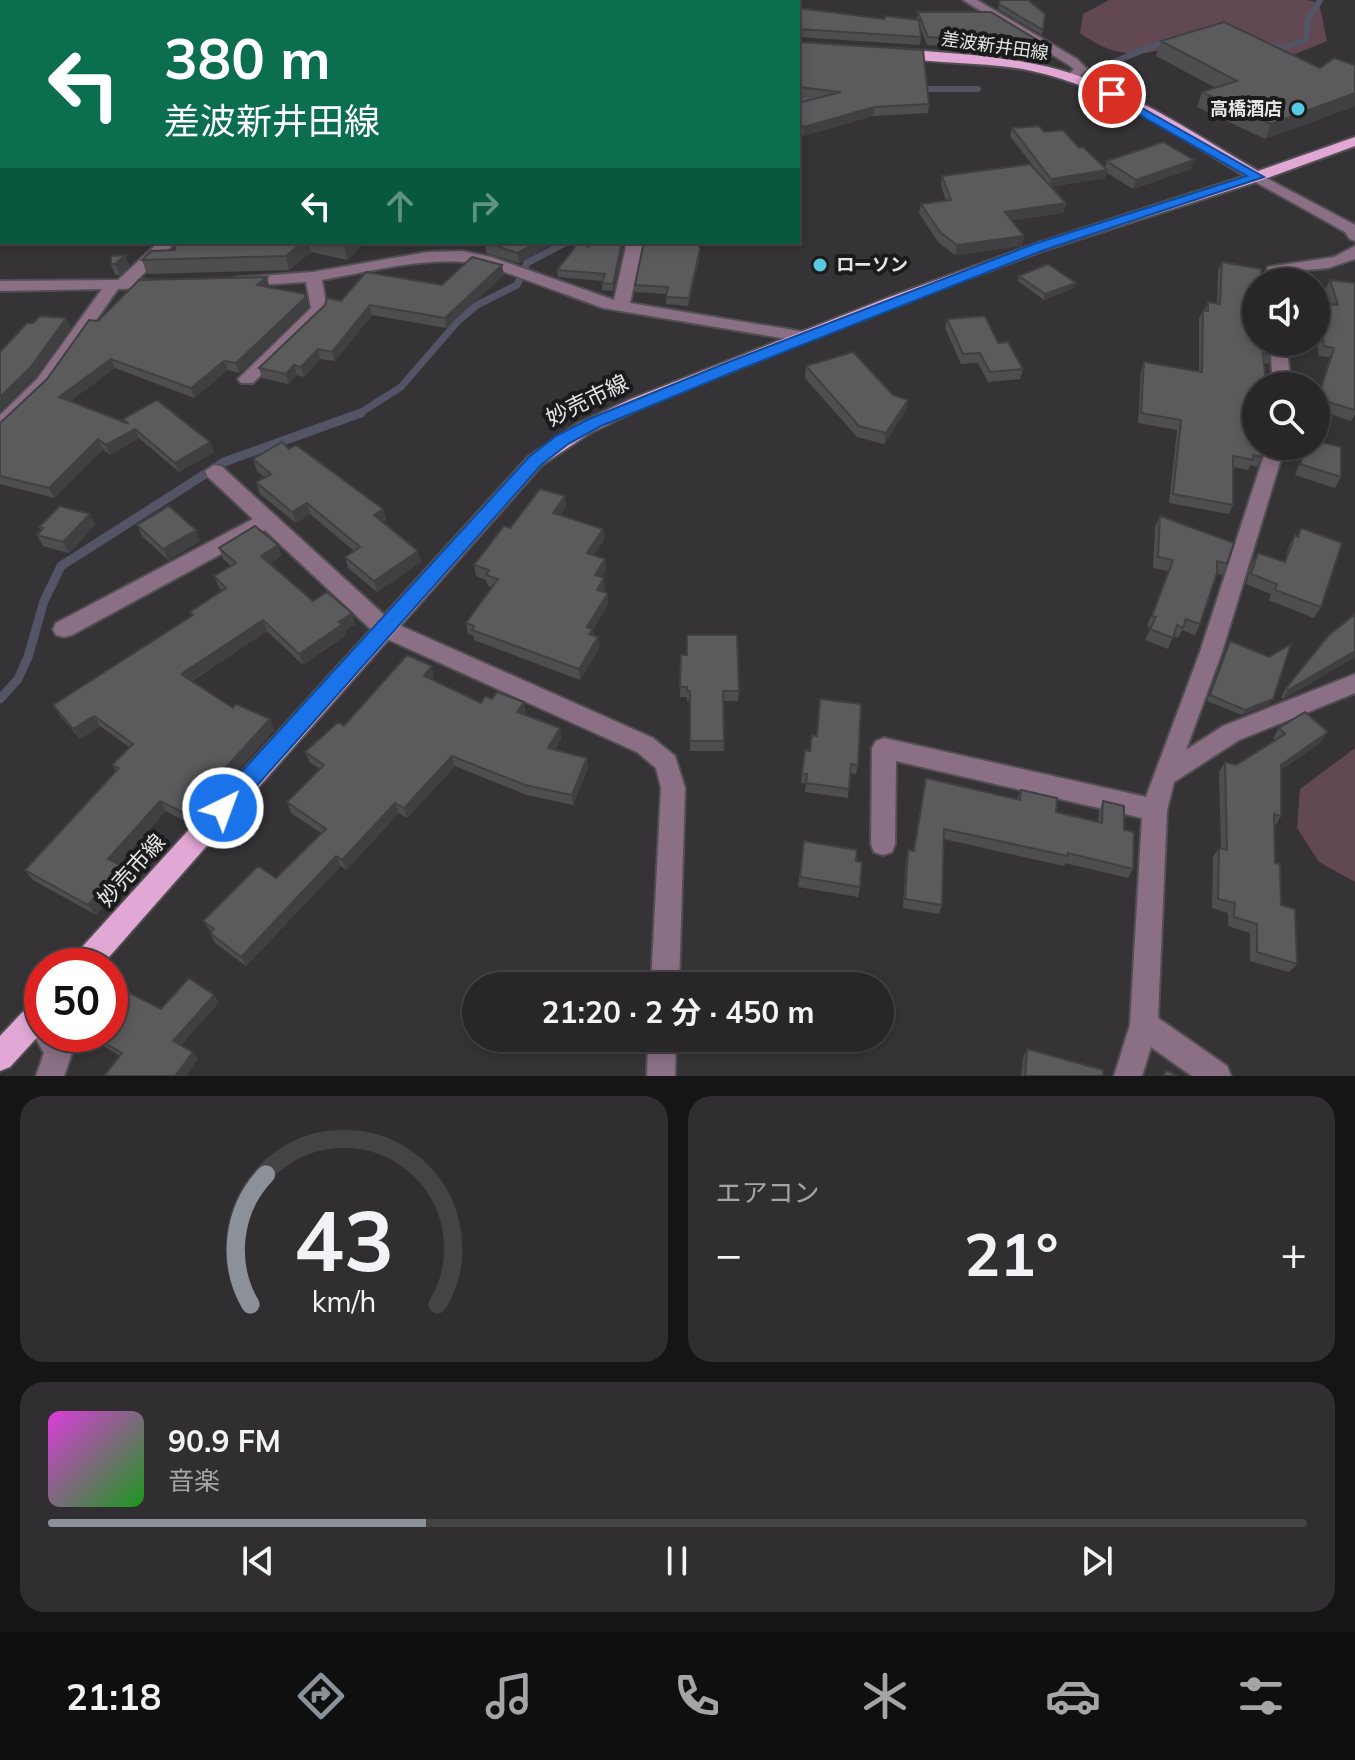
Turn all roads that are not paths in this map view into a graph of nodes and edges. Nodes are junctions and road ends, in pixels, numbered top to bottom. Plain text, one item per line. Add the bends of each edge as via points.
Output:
1 (969, 0) edge
2 (889, 52) edge
3 (1071, 78) junction
4 (1355, 141) edge
5 (1257, 177) junction
6 (1355, 236) edge
7 (166, 244) edge
8 (635, 244) edge
9 (1355, 251) edge
10 (1279, 268) edge
11 (313, 277) junction
12 (225, 282) edge
13 (181, 283) edge
14 (118, 285) junction
15 (0, 286) edge
16 (621, 306) junction
17 (805, 337) junction
18 (247, 379) dead end
19 (0, 425) edge
20 (1272, 460) edge
21 (214, 471) dead end
22 (267, 520) junction
23 (384, 628) junction
24 (64, 629) dead end
25 (1355, 683) edge
26 (1164, 776) junction
27 (1155, 810) junction
28 (883, 844) dead end
29 (99, 948) edge
30 (666, 972) edge
31 (1144, 1025) junction
32 (24, 1038) edge
33 (58, 1052) edge
34 (662, 1052) edge
35 (0, 1057) edge
36 (50, 1076) edge
37 (661, 1076) edge
38 (1128, 1076) edge
39 (1217, 1076) edge

1 - 3 street via 1073,62 1081,69
2 - 3 main road, 差波新井田線 via 1005,63
3 - 5 main road, 差波新井田線 via 1112,94
4 - 5 main road, 妙売市線
5 - 6 street
5 - 17 main road, 妙売市線 via 1039,247
7 - 14 street
8 - 16 street
9 - 10 street via 1338,261
11 - 12 street
11 - 16 street via 462,256
11 - 18 street via 319,309
13 - 14 street
14 - 15 street
14 - 19 street via 43,383
16 - 17 street
17 - 23 main road, 妙売市線 via 562,440 535,461
20 - 26 street via 1211,652
21 - 22 street
22 - 23 street
22 - 24 street
23 - 29 main road, 妙売市線
23 - 30 street via 645,745 667,763 673,788
25 - 26 street via 1231,733
26 - 27 street
27 - 28 street via 884,748
27 - 31 street
31 - 38 street
31 - 39 street
32 - 35 main road
33 - 36 street
34 - 37 street

